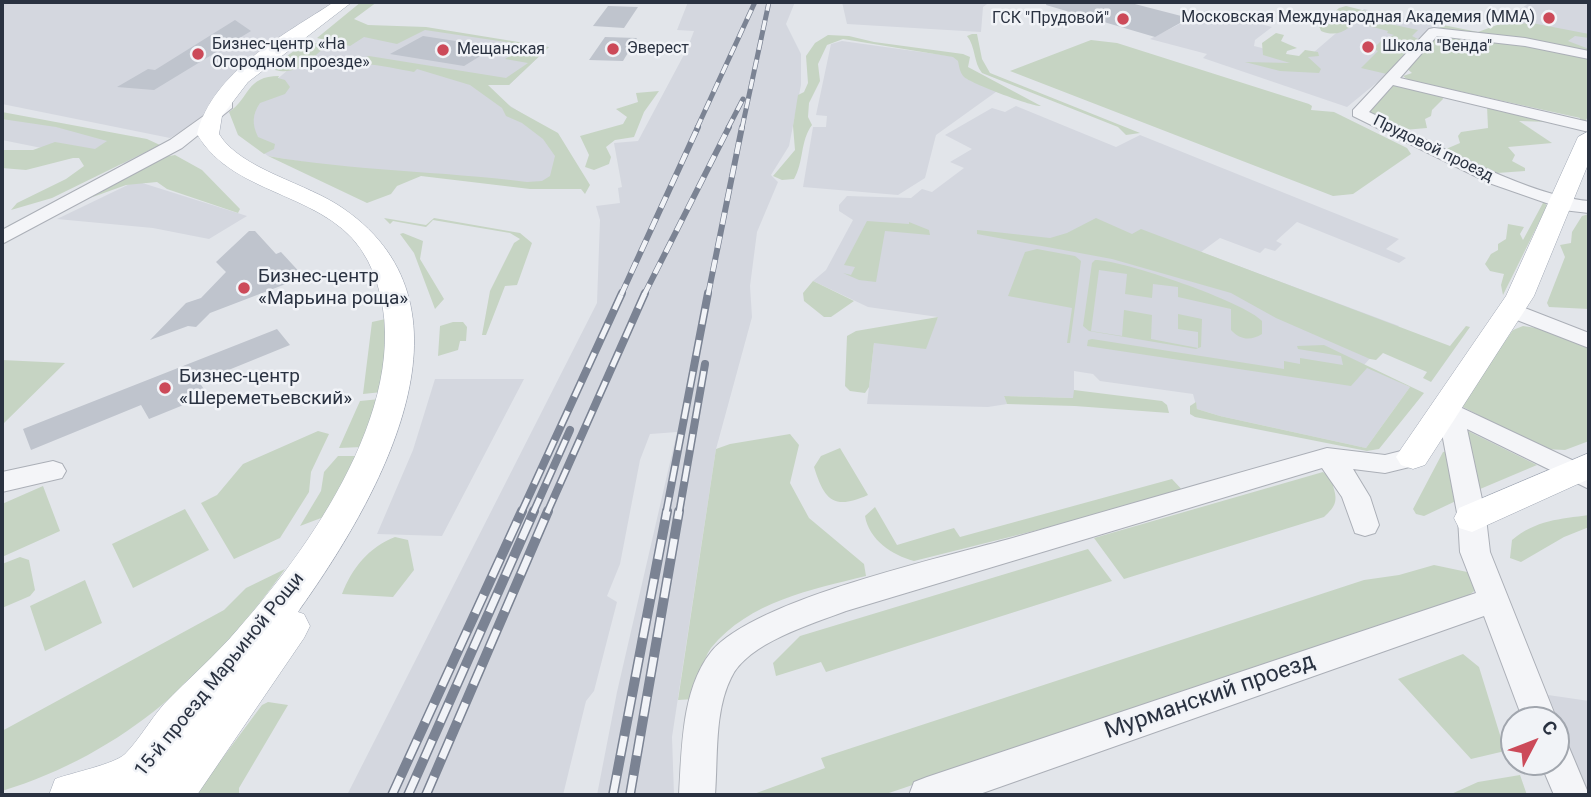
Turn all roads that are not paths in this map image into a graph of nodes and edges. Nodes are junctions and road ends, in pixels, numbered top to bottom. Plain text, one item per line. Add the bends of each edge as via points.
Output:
1 (344, 2) edge
2 (355, 2) edge
3 (1589, 55) edge
4 (1391, 80) junction
5 (1589, 127) edge
6 (214, 133) junction
7 (1589, 137) edge
8 (1562, 204) junction
9 (1589, 207) edge
10 (2, 238) edge
11 (1512, 310) junction
12 (1589, 341) edge
13 (1445, 408) junction
14 (1327, 457) junction
15 (1413, 457) joint
16 (52, 471) dead end
17 (1584, 472) edge
18 (2, 482) edge
19 (1472, 518) junction
20 (1365, 525) dead end
21 (1493, 600) junction
22 (1535, 706) edge
23 (197, 724) junction
24 (1564, 776) edge
25 (144, 788) edge
26 (61, 795) edge
27 (72, 795) edge
28 (696, 795) edge
29 (927, 795) edge
30 (1572, 795) edge

1 - 6 main road via 239,81 218,103
2 - 6 main road via 275,60 229,102
3 - 4 street, Прудовой проезд via 1434,32
4 - 5 street
4 - 8 street, Прудовой проезд via 1359,113 1495,178
6 - 10 street via 178,142
6 - 23 main road, 15-й проезд Марьиной Рощи via 253,161 309,190 358,231 390,279 399,311 401,350 372,451 329,535
7 - 8 main road
8 - 9 street, Прудовой проезд
8 - 11 main road
11 - 12 street
11 - 13 main road
13 - 15 main road
13 - 17 street
13 - 19 street via 1454,428
14 - 15 street via 1385,464
14 - 20 street via 1363,509
14 - 28 street via 839,600 764,632 722,662 713,681
16 - 18 street
17 - 19 main road
19 - 21 street via 1480,566
21 - 22 street
21 - 29 street, Мурманский проезд
23 - 25 main road, 15-й проезд Марьиной Рощи
23 - 26 main road via 130,755
24 - 30 street
25 - 27 main road

